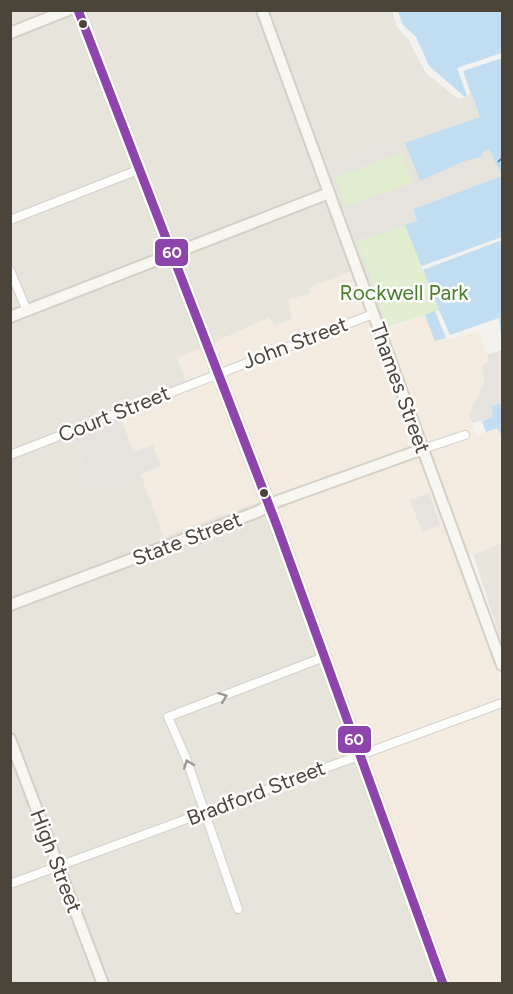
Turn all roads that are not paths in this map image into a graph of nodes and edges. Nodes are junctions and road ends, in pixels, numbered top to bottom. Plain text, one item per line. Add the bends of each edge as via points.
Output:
1 (68, 10) edge
2 (78, 10) edge
3 (262, 10) edge
4 (10, 33) edge
5 (138, 170) junction
6 (330, 193) junction
7 (10, 220) edge
8 (172, 255) junction
9 (10, 270) edge
10 (27, 311) junction
11 (373, 314) junction
12 (10, 317) edge
13 (218, 372) junction
14 (465, 435) dead end
15 (423, 448) junction
16 (10, 455) edge
17 (268, 505) junction
18 (10, 604) edge
19 (324, 657) junction
20 (502, 665) edge
21 (502, 703) edge
22 (12, 746) edge
23 (360, 753) junction
24 (205, 812) junction
25 (58, 866) junction
26 (10, 884) edge
27 (238, 909) dead end
28 (103, 984) edge
29 (443, 984) edge

1 - 4 street
2 - 5 main road
3 - 6 street, Thames Street
5 - 7 street
5 - 8 main road
6 - 8 street
6 - 11 street, Thames Street
8 - 10 street
8 - 13 main road
9 - 10 street
10 - 12 street
11 - 13 street, John Street
11 - 15 street, Thames Street
13 - 16 street, Court Street
13 - 17 main road
14 - 15 street, State Street
15 - 17 street, State Street
15 - 20 street, Thames Street
17 - 18 street, State Street via 257,513
17 - 19 main road
19 - 23 main road
24 -> 19 street via 168,717
21 - 23 street, Bradford Street
22 - 25 street, High Street
23 - 24 street, Bradford Street
23 - 29 main road
24 - 25 street, Bradford Street
24 - 27 street
25 - 26 street, Bradford Street
25 - 28 street, High Street

